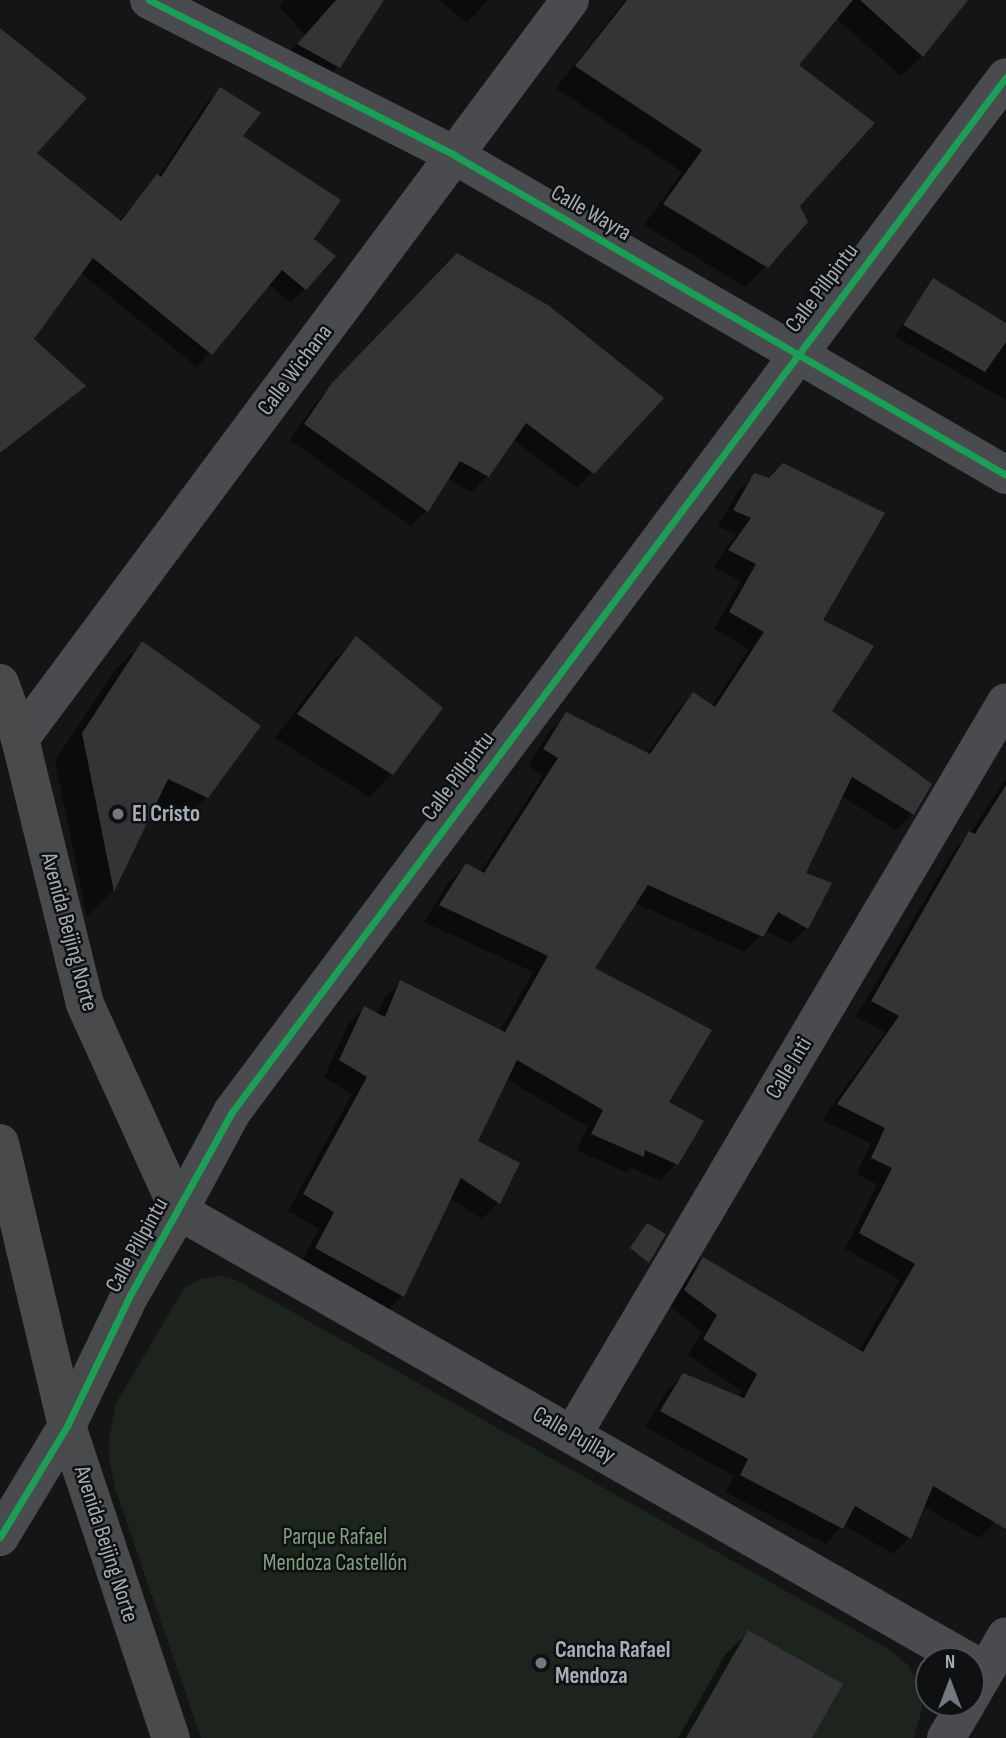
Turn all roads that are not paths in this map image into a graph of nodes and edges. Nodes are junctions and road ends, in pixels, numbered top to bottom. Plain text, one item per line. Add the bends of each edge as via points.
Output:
1 (149, 0) edge
2 (569, 0) edge
3 (1006, 77) edge
4 (454, 155) junction
5 (796, 356) junction
6 (1006, 475) edge
7 (0, 682) edge
8 (1006, 702) edge
9 (20, 739) junction
10 (0, 1143) edge
11 (179, 1211) junction
12 (67, 1426) junction
13 (573, 1434) junction
14 (0, 1537) edge
15 (1006, 1636) edge
16 (920, 1647) edge
17 (985, 1663) edge
18 (955, 1717) edge
19 (171, 1738) edge
20 (946, 1738) edge

1 - 4 street, Calle Wayra
2 - 4 street, Calle Wichana
3 - 5 street, Calle Pillpintu
4 - 5 street, Calle Wayra
4 - 9 street, Calle Wichana
5 - 6 street, Calle Wayra
5 - 11 street, Calle Pillpintu via 232,1112
7 - 9 street, Avenida Beijing Norte
8 - 13 street, Calle Inti
9 - 11 street, Avenida Beijing Norte via 85,1004
10 - 12 street, Avenida Beijing Norte
11 - 12 street, Calle Pillpintu via 129,1297
11 - 13 street, Calle Pujllay
12 - 14 street, Calle Pillpintu
12 - 19 street, Avenida Beijing Norte
13 - 16 street, Calle Pujllay
15 - 17 street
18 - 20 street

